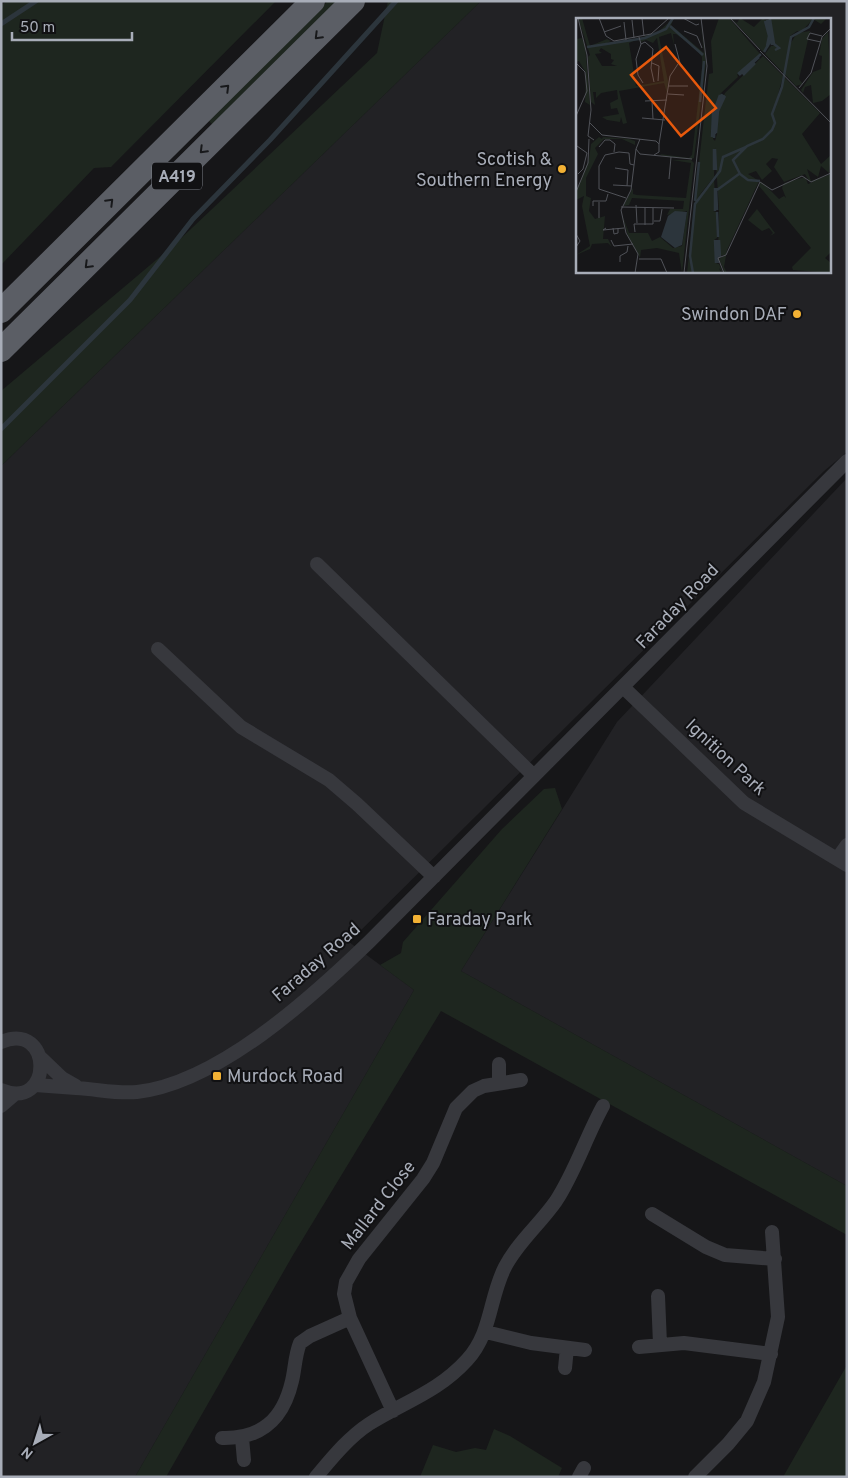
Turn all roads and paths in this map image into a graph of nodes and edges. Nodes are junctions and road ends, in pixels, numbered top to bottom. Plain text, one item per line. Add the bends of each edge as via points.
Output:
1 (313, 1) edge
2 (353, 1) edge
3 (1, 311) edge
4 (1, 350) edge
5 (847, 461) edge
6 (317, 564) dead end
7 (158, 649) dead end
8 (623, 688) junction
9 (534, 776) junction
10 (847, 845) edge
11 (842, 862) edge
12 (434, 877) junction
13 (1, 1042) edge
14 (40, 1057) junction
15 (500, 1064) dead end
16 (521, 1080) dead end
17 (499, 1082) junction
18 (35, 1084) junction
19 (78, 1088) junction
20 (8, 1092) edge
21 (1, 1106) edge
22 (603, 1106) dead end
23 (652, 1214) dead end
24 (772, 1232) dead end
25 (775, 1259) junction
26 (658, 1296) dead end
27 (350, 1318) junction
28 (486, 1332) junction
29 (660, 1344) junction
30 (639, 1347) dead end
31 (567, 1348) junction
32 (584, 1350) dead end
33 (771, 1354) junction
34 (565, 1368) dead end
35 (393, 1411) junction
36 (222, 1438) dead end
37 (242, 1438) junction
38 (244, 1460) dead end
39 (316, 1477) edge
40 (695, 1477) edge

3 -> 1 highway, A419
2 -> 4 highway, A419
5 - 8 street, Faraday Road
6 - 9 street
7 - 12 street via 241,727 329,780
8 - 9 street, Faraday Road
8 - 11 street, Ignition Park via 744,803
9 - 12 street, Faraday Road
10 - 11 street, Ignition Park
12 - 19 street, Faraday Road via 323,984 220,1063 192,1078 137,1092
13 - 14 street, Faraday Road via 21,1040 36,1050
14 - 18 street via 41,1072
14 - 19 street, Faraday Road
15 - 17 street
16 - 17 street, Mallard Close
17 - 27 street, Mallard Close via 473,1091 456,1108 423,1179 350,1272 344,1294
18 - 19 street, Faraday Road
18 - 20 street via 22,1093
20 - 21 street
22 - 28 street via 556,1201 512,1254 504,1269
23 - 25 street via 725,1255
24 - 25 street
25 - 33 street via 778,1317
26 - 29 street
27 - 35 street, Mallard Close
27 - 37 street via 300,1343 284,1405 259,1433
28 - 31 street
28 - 35 street via 477,1348 452,1374 426,1394
29 - 30 street
29 - 33 street via 703,1344
31 - 32 street
31 - 34 street
33 - 40 street via 764,1382 746,1420 728,1444
35 - 39 street via 358,1432
36 - 37 street
37 - 38 street

